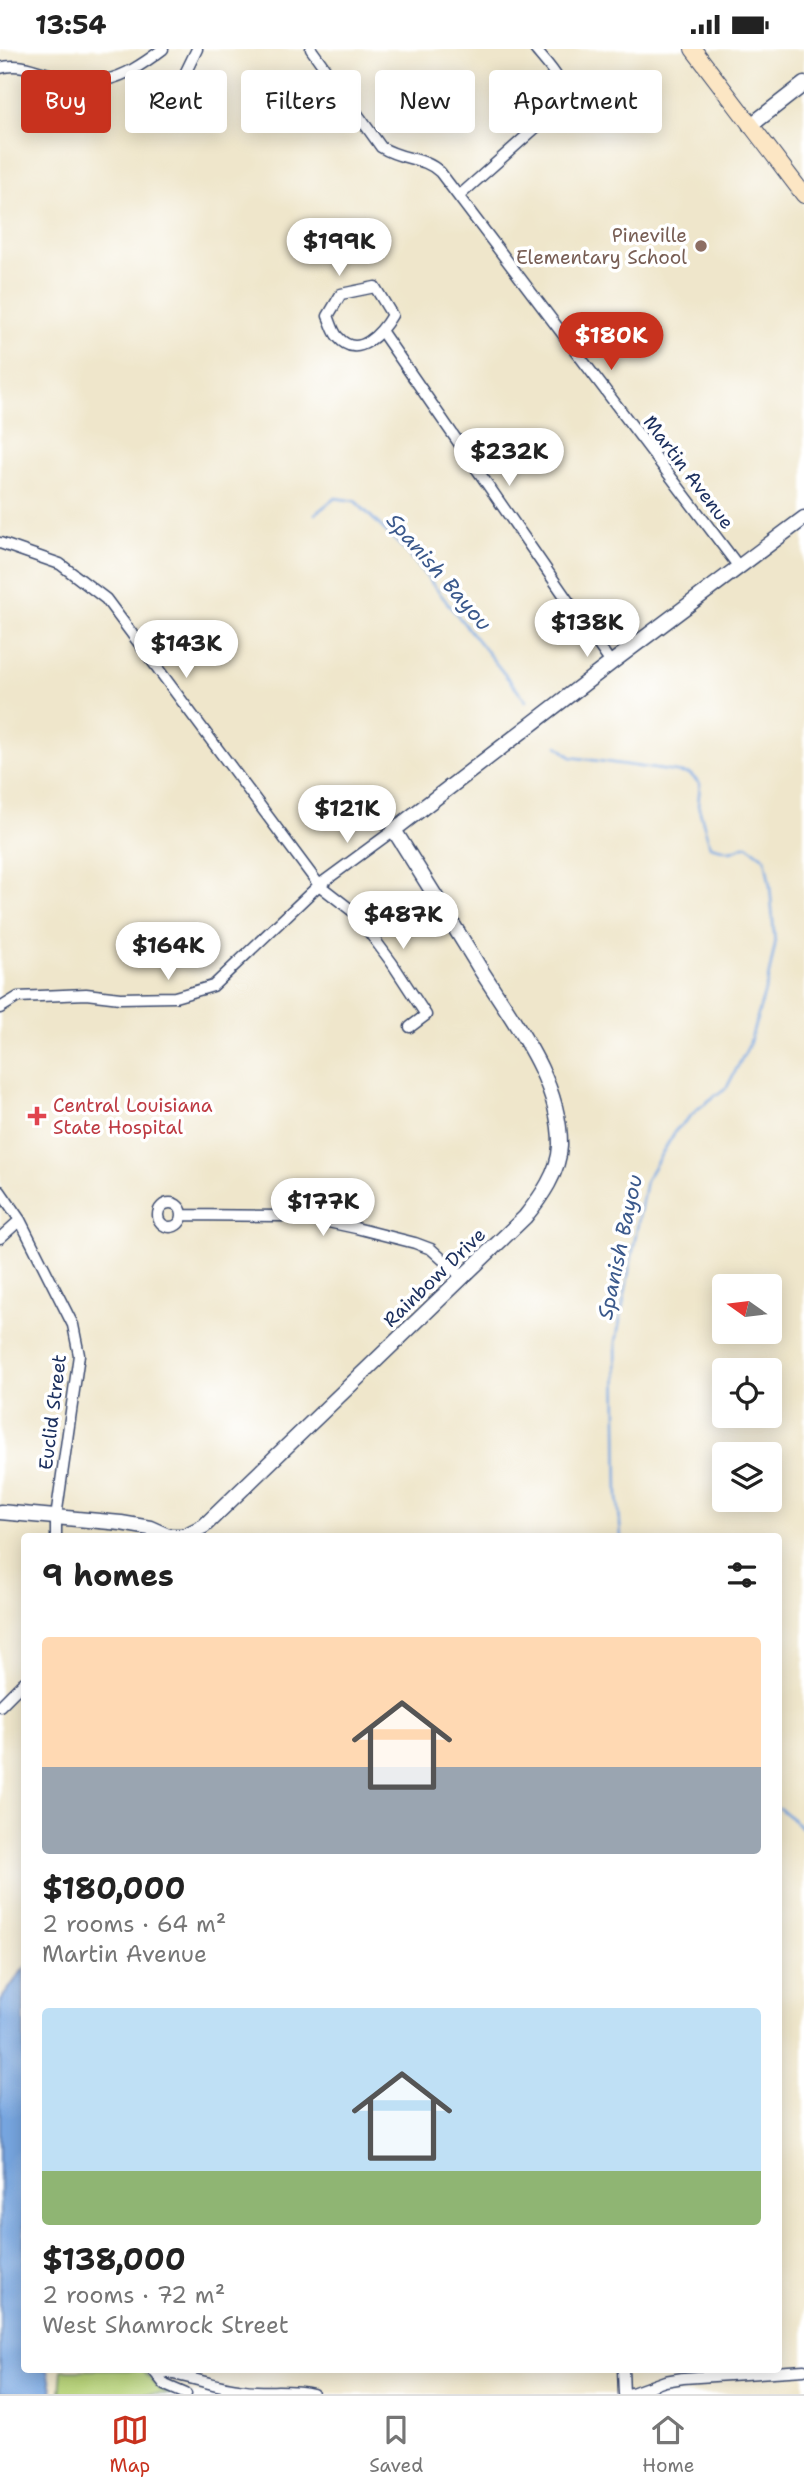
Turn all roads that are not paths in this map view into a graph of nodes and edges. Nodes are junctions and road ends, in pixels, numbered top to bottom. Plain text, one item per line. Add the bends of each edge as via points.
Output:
1 (163, 49) edge
2 (197, 49) edge
3 (311, 49) edge
4 (535, 49) edge
5 (693, 49) edge
6 (0, 68) edge
7 (187, 70) edge
8 (804, 83) edge
9 (750, 126) junction
10 (804, 195) edge
11 (459, 196) junction
12 (382, 332) junction
13 (804, 518) edge
14 (0, 543) edge
15 (739, 567) junction
16 (611, 663) junction
17 (394, 830) junction
18 (319, 885) junction
19 (0, 1008) edge
20 (410, 1027) dead end
21 (0, 1191) edge
22 (182, 1215) dead end
23 (20, 1220) junction
24 (0, 1238) edge
25 (462, 1277) junction
26 (0, 1512) edge
27 (56, 1517) junction
28 (55, 1533) edge
29 (161, 1533) edge
30 (190, 1533) edge
31 (21, 1685) edge
32 (0, 1706) edge
33 (804, 2370) edge
34 (782, 2371) edge
35 (155, 2373) edge
36 (176, 2373) edge
37 (623, 2373) edge
38 (759, 2373) edge
39 (257, 2393) edge
40 (186, 2394) edge
41 (313, 2394) edge
42 (626, 2394) edge

1 - 6 street via 127,73 99,82 71,81 18,65
2 - 7 street
3 - 11 street, Martin Avenue via 381,147 394,156 431,164
4 - 11 street via 559,81 562,100
5 - 9 main road
8 - 9 street
9 - 10 main road
11 - 15 street, Martin Avenue
12 - 12 street via 392,315 375,287 341,294 328,316 338,337 351,346 361,346
12 - 16 street
13 - 15 street
14 - 18 street via 60,563 106,599
15 - 16 street
16 - 17 street
17 - 18 street
17 - 25 street, Rainbow Drive via 532,1052 551,1093 556,1119 560,1147 542,1196
18 - 19 street via 213,986 175,997 18,997
18 - 20 street via 355,913 426,1015
21 - 23 street, Euclid Street
22 - 25 street via 314,1219 431,1249
23 - 24 street
23 - 27 street, Euclid Street via 73,1325 79,1355
25 - 30 street, Rainbow Drive via 204,1526
26 - 27 street, Rainbow Drive
27 - 28 street, Euclid Street
27 - 29 street, Rainbow Drive via 121,1523
31 - 32 street
33 - 34 street
35 - 40 street via 165,2385
36 - 39 street
37 - 42 street
38 - 42 street via 683,2378
39 - 41 street via 288,2390

